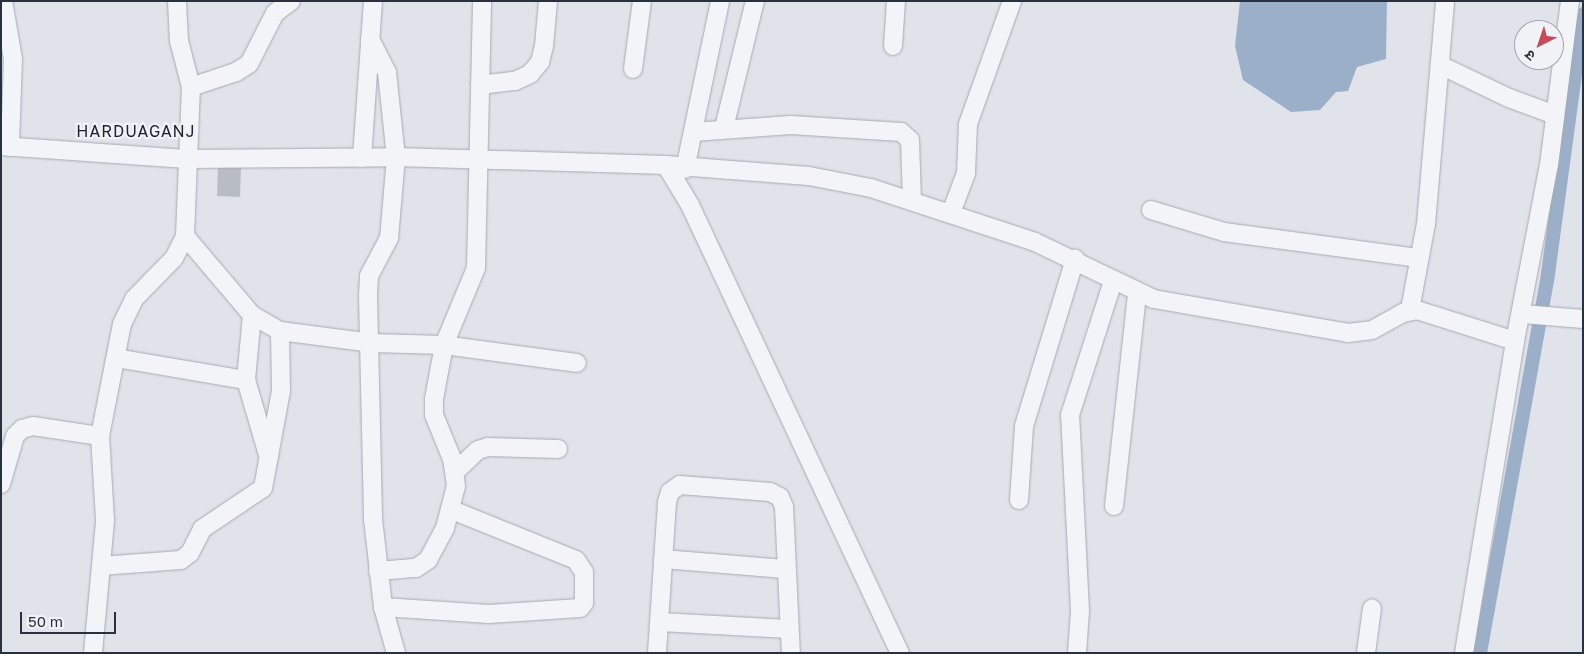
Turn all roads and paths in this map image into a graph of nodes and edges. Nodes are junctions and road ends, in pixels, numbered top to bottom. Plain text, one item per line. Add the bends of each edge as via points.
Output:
1 (3, 1) edge
2 (177, 1) edge
3 (290, 1) edge
4 (373, 1) edge
5 (482, 1) edge
6 (548, 1) edge
7 (642, 1) edge
8 (720, 1) edge
9 (755, 1) edge
10 (896, 1) edge
11 (1012, 1) edge
12 (1445, 1) edge
13 (1570, 1) edge
14 (370, 39) junction
15 (893, 46) dead end
16 (1440, 65) junction
17 (634, 69) dead end
18 (480, 85) junction
19 (191, 86) junction
20 (1555, 115) junction
21 (724, 128) junction
22 (693, 132) junction
23 (5, 146) edge
24 (362, 158) junction
25 (396, 158) junction
26 (187, 159) junction
27 (477, 160) junction
28 (666, 165) junction
29 (686, 169) junction
30 (912, 201) junction
31 (1151, 210) dead end
32 (951, 213) junction
33 (185, 236) junction
34 (1419, 258) junction
35 (1075, 259) junction
36 (1113, 281) junction
37 (1137, 293) junction
38 (1410, 310) junction
39 (252, 315) junction
40 (1526, 315) junction
41 (1583, 319) edge
42 (280, 331) junction
43 (1515, 341) junction
44 (372, 342) junction
45 (444, 345) junction
46 (116, 358) junction
47 (577, 363) dead end
48 (246, 380) junction
49 (100, 436) junction
50 (558, 449) dead end
51 (270, 463) junction
52 (456, 471) junction
53 (1, 484) edge
54 (1019, 500) dead end
55 (1114, 506) dead end
56 (450, 509) junction
57 (663, 559) junction
58 (102, 566) junction
59 (785, 569) junction
60 (378, 571) junction
61 (383, 607) junction
62 (1372, 608) dead end
63 (660, 622) junction
64 (788, 629) junction
65 (93, 653) edge
66 (396, 653) edge
67 (656, 653) edge
68 (791, 653) edge
69 (900, 653) edge
70 (1077, 653) edge
71 (1366, 653) edge
72 (1464, 653) edge

1 - 23 street via 13,59
2 - 19 street via 179,41
3 - 19 street via 275,13 249,64 236,72
4 - 14 street
5 - 18 street
6 - 18 street via 540,62 530,74 516,81
7 - 17 street
8 - 22 street
9 - 21 street
10 - 15 street
11 - 32 street via 968,124 966,172
12 - 16 street
13 - 20 street
14 - 24 street
14 - 25 street via 387,72
16 - 20 street via 1509,98
16 - 34 street via 1426,224
18 - 27 street
19 - 26 street
20 - 40 street
21 - 22 street
21 - 30 street via 791,125 907,134
22 - 29 street
23 - 26 street
24 - 25 street
24 - 26 street
25 - 27 street
25 - 44 street via 389,238 369,276
26 - 33 street
27 - 28 street
27 - 45 street via 476,268
28 - 29 street
28 - 69 street via 690,205
29 - 30 street via 809,176
30 - 32 street
31 - 34 street via 1224,232
32 - 35 street
33 - 39 street
33 - 46 street via 174,258 128,307
34 - 38 street
35 - 36 street
35 - 54 street via 1024,426
36 - 37 street
36 - 70 street via 1070,415 1080,611
37 - 38 street via 1348,333 1372,330
37 - 55 street
38 - 43 street via 1441,316
39 - 42 street
39 - 48 street
40 - 41 street
40 - 43 street
42 - 44 street
42 - 51 street via 281,391
43 - 72 street
44 - 45 street
44 - 60 street via 373,519
45 - 47 street
45 - 52 street via 434,415
46 - 48 street
46 - 49 street
48 - 51 street
49 - 53 street via 33,426 22,429 15,436
49 - 58 street via 105,520
50 - 52 street via 488,447 478,450
51 - 58 street via 263,488 202,529 186,557
52 - 56 street
56 - 60 street via 439,545 428,560 416,568
56 - 61 street via 576,560 584,572 584,603 580,608 489,614
57 - 59 street
57 - 59 street via 667,502 670,492 680,485 770,492 780,498 784,507
57 - 63 street
58 - 65 street
59 - 64 street
60 - 61 street
61 - 66 street
62 - 71 street
63 - 64 street
63 - 67 street
64 - 68 street

